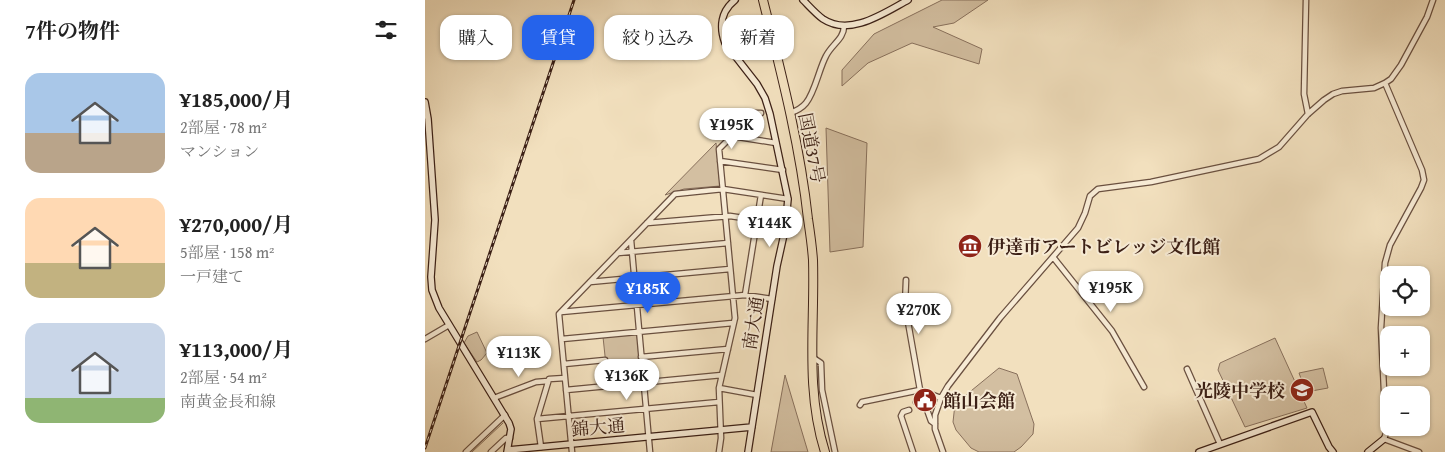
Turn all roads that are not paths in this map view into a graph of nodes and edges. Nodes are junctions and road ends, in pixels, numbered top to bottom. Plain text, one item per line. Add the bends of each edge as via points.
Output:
1 (735, 0) edge
2 (763, 0) edge
3 (803, 0) edge
4 (908, 0) edge
5 (1306, 0) edge
6 (1433, 0) edge
7 (844, 26) junction
8 (1385, 83) junction
9 (425, 102) edge
10 (761, 113) dead end
11 (790, 113) junction
12 (1308, 114) junction
13 (734, 134) junction
14 (776, 143) junction
15 (720, 160) junction
16 (783, 170) junction
17 (723, 189) junction
18 (761, 195) junction
19 (788, 199) junction
20 (726, 216) junction
21 (757, 220) junction
22 (647, 223) junction
23 (631, 240) junction
24 (728, 243) junction
25 (631, 252) junction
26 (618, 253) junction
27 (1053, 257) junction
28 (730, 269) junction
29 (633, 279) junction
30 (906, 280) dead end
31 (589, 282) junction
32 (745, 295) junction
33 (733, 296) junction
34 (772, 299) junction
35 (636, 305) junction
36 (561, 312) junction
37 (733, 323) junction
38 (449, 325) junction
39 (639, 332) junction
40 (425, 338) edge
41 (562, 339) junction
42 (728, 349) junction
43 (811, 356) junction
44 (641, 357) junction
45 (564, 364) junction
46 (1187, 369) dead end
47 (722, 375) junction
48 (565, 378) junction
49 (548, 380) junction
50 (644, 383) junction
51 (607, 386) junction
52 (1144, 387) dead end
53 (719, 388) junction
54 (567, 390) junction
55 (920, 390) junction
56 (757, 394) junction
57 (494, 398) junction
58 (941, 398) junction
59 (917, 399) dead end
60 (719, 402) junction
61 (860, 405) dead end
62 (646, 408) junction
63 (909, 410) dead end
64 (505, 415) junction
65 (569, 416) junction
66 (537, 419) junction
67 (935, 424) junction
68 (752, 427) junction
69 (721, 430) junction
70 (649, 437) junction
71 (510, 438) junction
72 (1384, 439) junction
73 (571, 444) junction
74 (1220, 444) junction
75 (541, 447) junction
76 (507, 451) edge
77 (520, 451) edge
78 (466, 452) edge
79 (491, 452) edge
80 (572, 452) edge
81 (650, 452) edge
82 (719, 452) edge
83 (748, 452) edge
84 (825, 452) edge
85 (835, 452) edge
86 (913, 452) edge
87 (943, 452) edge
88 (1199, 452) edge
89 (1333, 452) edge
90 (1368, 452) edge
91 (1419, 452) edge

1 - 14 street, 南大通 via 724,12 722,35 765,98
2 - 11 highway, 国道37号
3 - 7 street via 823,19
4 - 7 street via 864,22
5 - 12 street via 1304,94
6 - 8 street via 1401,65
7 - 11 street via 844,34 826,56 810,98 797,111
8 - 12 street via 1375,88 1333,94
8 - 72 street via 1424,180 1390,245 1385,262 1381,328
9 - 38 street via 435,220 431,277 434,296
10 - 13 street via 755,113
11 - 43 highway, 国道37号 via 803,176 813,260
12 - 27 street via 1279,147 1259,159 1151,182 1098,189 1090,196 1077,228
13 - 14 street via 738,138
13 - 15 street via 719,149
14 - 16 street, 南大通
15 - 16 street
15 - 17 street
16 - 19 street, 南大通
17 - 18 street
17 - 20 street
17 - 22 street via 675,194
18 - 19 street
18 - 21 street
19 - 34 street, 南大通
20 - 21 street
20 - 22 street
20 - 24 street
21 - 32 street
22 - 23 street
23 - 25 street
23 - 26 street
24 - 25 street
24 - 28 street
25 - 26 street
25 - 29 street
26 - 31 street
27 - 52 street via 1112,331
27 - 58 street via 1000,318
28 - 29 street
28 - 33 street
29 - 31 street
29 - 35 street
30 - 55 street via 905,305
31 - 36 street
32 - 33 street
32 - 34 street
33 - 35 street
33 - 37 street
34 - 56 street, 南大通
35 - 36 street
35 - 39 street
36 - 41 street
37 - 39 street
37 - 42 street
38 - 40 street
38 - 57 street
39 - 41 street
39 - 44 street
41 - 45 street
42 - 44 street
42 - 47 street
43 - 84 highway, 国道37号 via 815,406
43 - 85 street via 821,364 822,390
44 - 50 street
45 - 48 street
45 - 51 street via 605,360
46 - 74 street
47 - 50 street
47 - 53 street
48 - 49 street
48 - 54 street
49 - 57 street
49 - 66 street
50 - 51 street
50 - 62 street
51 - 54 street
53 - 56 street
53 - 60 street
54 - 65 street
55 - 58 street
55 - 61 street via 875,398
56 - 68 street, 南大通
57 - 64 street
58 - 67 street
59 - 67 street via 916,402 926,408
60 - 62 street
60 - 69 street
62 - 65 street
62 - 70 street
63 - 86 street via 901,416
64 - 71 street via 511,429
64 - 78 street
65 - 66 street
65 - 73 street
66 - 75 street
67 - 87 street
68 - 69 street, 錦大通
68 - 83 street, 南大通
69 - 70 street, 錦大通
69 - 82 street
70 - 73 street, 錦大通
70 - 81 street
71 - 76 street
71 - 79 street
72 - 90 street
72 - 91 street
73 - 75 street, 錦大通
73 - 80 street
74 - 88 street
74 - 89 street via 1312,412
75 - 77 street, 錦大通
76 - 77 street, 錦大通

